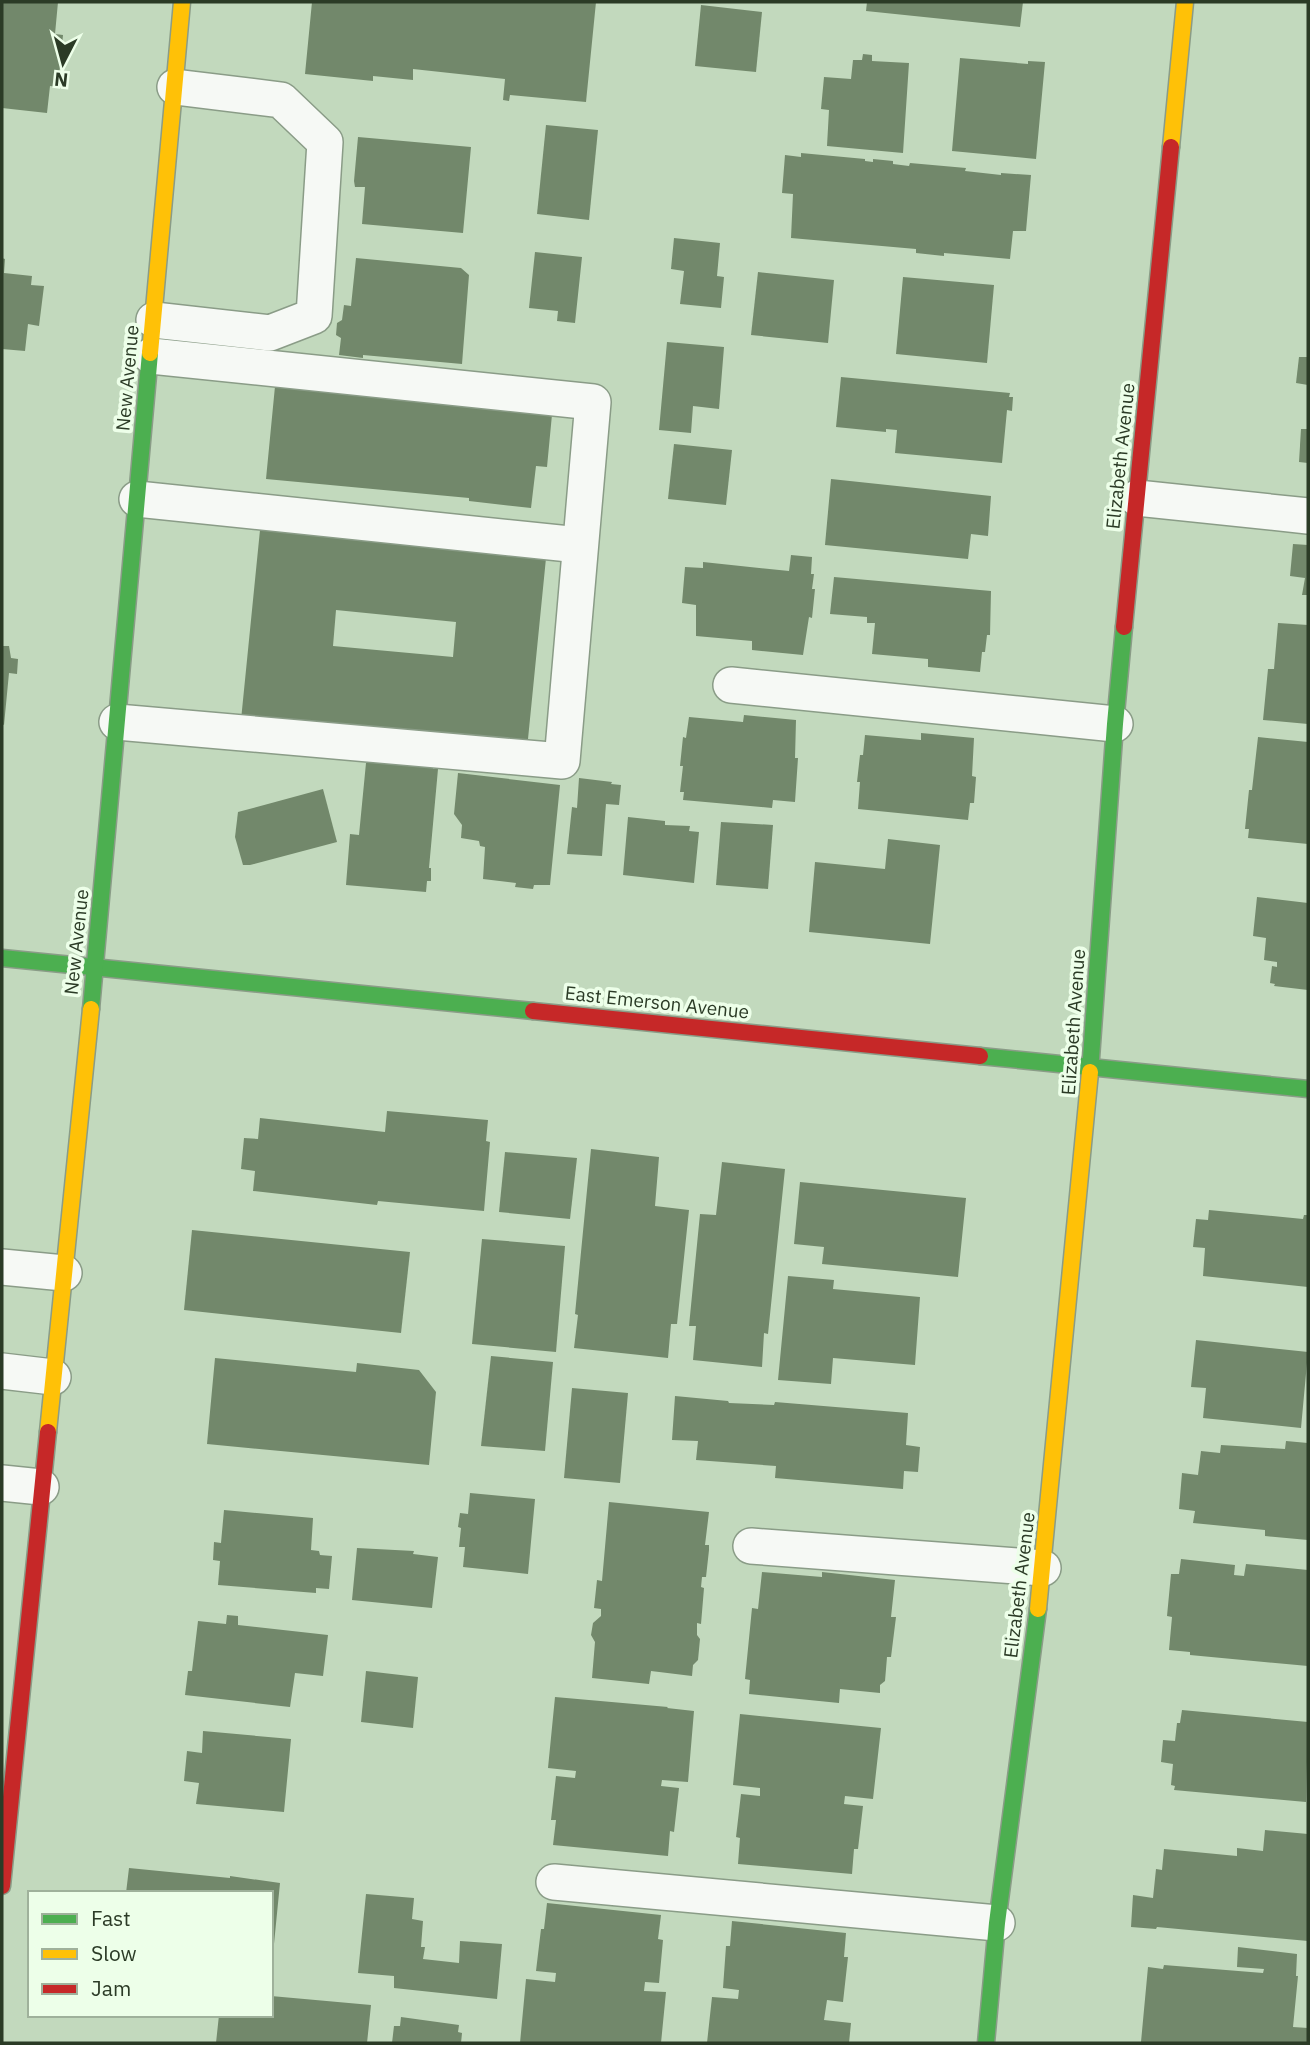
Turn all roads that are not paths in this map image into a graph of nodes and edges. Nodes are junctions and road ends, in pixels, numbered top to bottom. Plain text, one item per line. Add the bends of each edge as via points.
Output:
1 (182, 2) edge
2 (1185, 2) edge
3 (175, 87) junction
4 (154, 320) junction
5 (151, 356) junction
6 (1137, 498) junction
7 (137, 499) junction
8 (1308, 516) edge
9 (579, 545) junction
10 (731, 685) dead end
11 (117, 722) junction
12 (1115, 724) junction
13 (2, 958) edge
14 (95, 966) junction
15 (1091, 1067) junction
16 (1308, 1089) edge
17 (2, 1267) edge
18 (64, 1273) junction
19 (2, 1371) edge
20 (53, 1377) junction
21 (2, 1483) edge
22 (41, 1488) junction
23 (751, 1546) dead end
24 (1044, 1568) junction
25 (11, 1720) edge
26 (554, 1882) dead end
27 (2, 1886) edge
28 (997, 1923) junction
29 (986, 2043) edge

1 - 3 street, New Avenue
2 - 6 street, Elizabeth Avenue
3 - 4 street, New Avenue
3 - 4 lane via 281,100 325,142 314,316 270,333
4 - 5 street, New Avenue
5 - 7 street, New Avenue
5 - 9 lane via 593,402
6 - 8 lane
6 - 12 street, Elizabeth Avenue
7 - 9 lane
7 - 11 street, New Avenue
9 - 11 lane via 562,761
10 - 12 lane
11 - 14 street, New Avenue
12 - 15 street, Elizabeth Avenue
13 - 14 street, East Emerson Avenue
14 - 15 street, East Emerson Avenue
14 - 18 street, New Avenue
15 - 16 street, East Emerson Avenue
15 - 24 street, Elizabeth Avenue
17 - 18 lane
18 - 20 street, New Avenue
19 - 20 lane
20 - 22 street, New Avenue
21 - 22 lane
22 - 25 street, New Avenue
23 - 24 lane
24 - 28 street, Elizabeth Avenue
25 - 27 street, New Avenue
26 - 28 lane
28 - 29 street, Elizabeth Avenue

